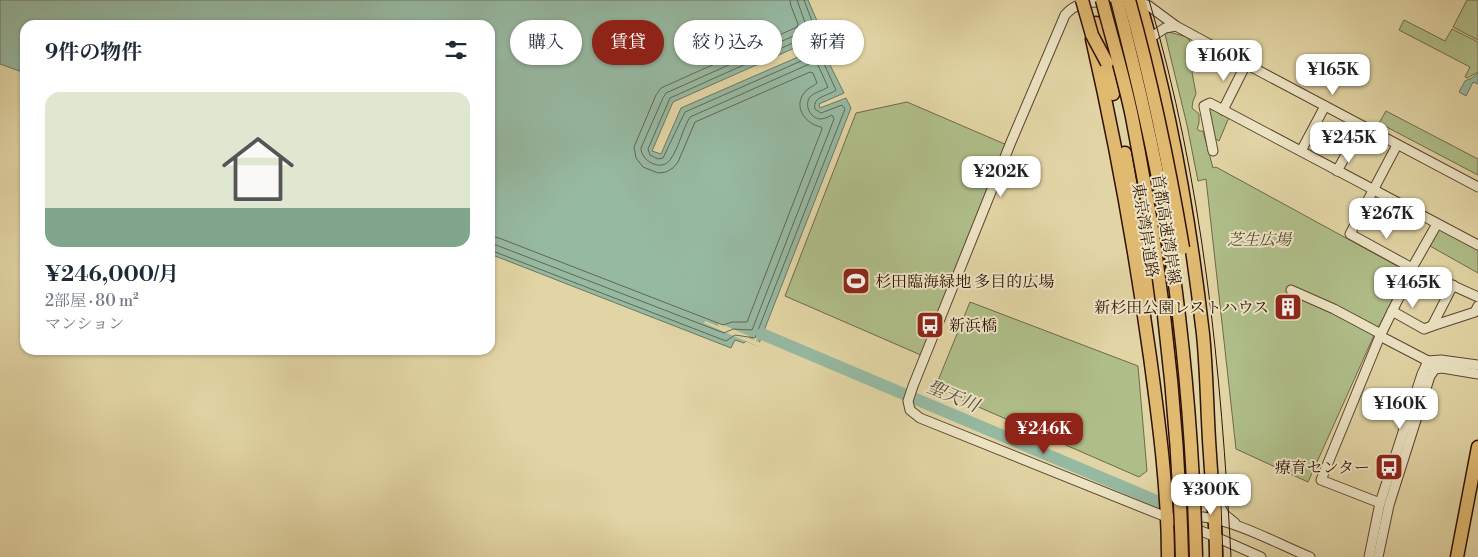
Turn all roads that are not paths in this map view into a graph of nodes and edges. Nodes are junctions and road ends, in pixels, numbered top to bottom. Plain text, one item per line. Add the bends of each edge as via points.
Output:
1 (1102, 0) edge
2 (1117, 0) edge
3 (1136, 0) edge
4 (1084, 1) edge
5 (1176, 26) junction
6 (1150, 38) junction
7 (1246, 64) junction
8 (1325, 106) junction
9 (1223, 110) junction
10 (1362, 126) junction
11 (1397, 145) junction
12 (1213, 151) dead end
13 (1301, 151) junction
14 (1337, 171) junction
15 (1478, 187) edge
16 (1373, 190) junction
17 (1437, 224) junction
18 (1478, 245) edge
19 (1453, 285) junction
20 (1291, 290) dead end
21 (1478, 297) edge
22 (1478, 306) edge
23 (1392, 312) junction
24 (1146, 326) junction
25 (1432, 326) junction
26 (1381, 335) junction
27 (1432, 365) junction
28 (1478, 365) edge
29 (1478, 374) edge
30 (1206, 392) junction
31 (1478, 447) edge
32 (1212, 483) junction
33 (1478, 492) edge
34 (1380, 503) junction
35 (1168, 518) junction
36 (1215, 519) junction
37 (1241, 528) junction
38 (1216, 537) junction
39 (1168, 557) edge
40 (1182, 557) edge
41 (1196, 557) edge
42 (1216, 557) edge
43 (1261, 557) edge
44 (1310, 557) edge
45 (1369, 557) edge
46 (1378, 557) edge
47 (1457, 557) edge
48 (1464, 557) edge

1 - 40 highway, 首都高速湾岸線, bridge via 1132,116 1163,309 1180,488
2 - 41 highway, 首都高速湾岸線, bridge via 1145,112 1165,220 1187,396
3 - 4 street
3 - 5 street via 1150,6
3 - 6 highway
3 - 30 highway, bridge via 1183,248
4 - 24 highway, 東京湾岸道路 via 1120,168
4 - 24 highway, bridge via 1107,63 1133,192 1148,282
4 - 35 street via 1062,20 908,401 910,410 920,418
5 - 6 street via 1161,30
5 - 7 street
6 - 30 highway via 1186,216 1203,336
7 - 8 street
7 - 9 street
8 - 10 street
8 - 13 street
9 - 12 street via 1210,103 1204,106
9 - 13 street
10 - 11 street
10 - 14 street
11 - 15 street
11 - 16 street
13 - 14 street
14 - 16 street
16 - 17 street
16 - 17 street via 1350,234 1412,268
17 - 18 street
19 - 21 street
19 - 23 street via 1427,274 1409,277
19 - 25 street
20 - 26 street
22 - 25 street via 1475,312
23 - 25 street via 1424,329
23 - 26 street
24 - 35 highway, 東京湾岸道路
26 - 27 street
26 - 34 street via 1321,480
27 - 28 street via 1441,360
27 - 29 street
27 - 34 street via 1422,374
27 - 46 street via 1388,505
30 - 32 highway
31 - 47 highway
32 - 36 highway
32 - 37 street via 1224,514
33 - 48 highway
34 - 45 street
35 - 36 street
35 - 38 street
35 - 39 highway, 東京湾岸道路
36 - 37 street
36 - 38 highway
37 - 44 street
38 - 42 highway
38 - 43 street

